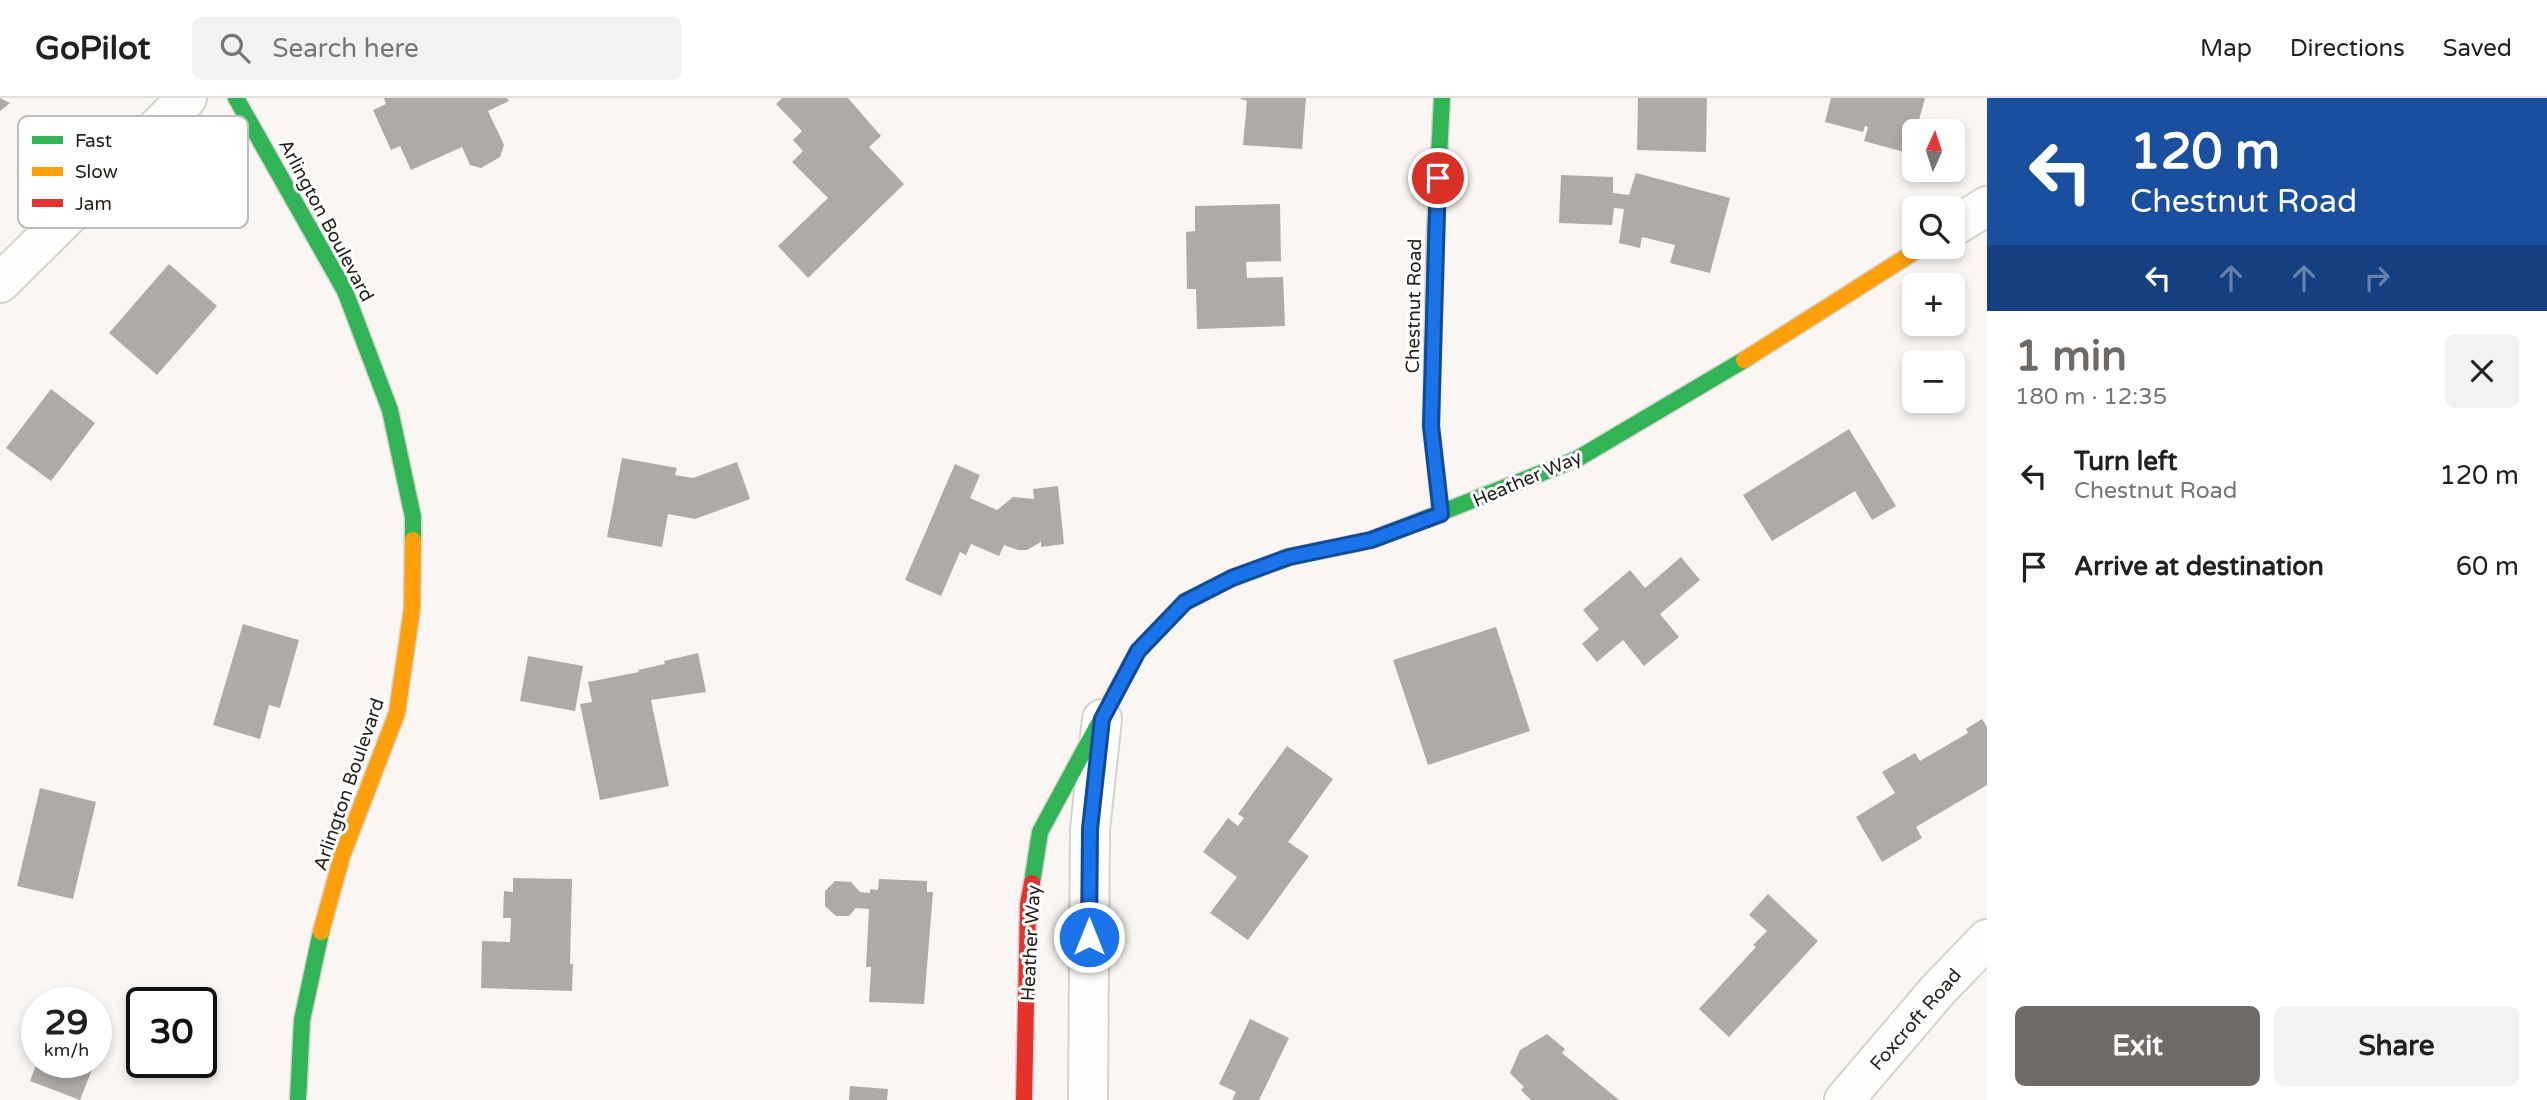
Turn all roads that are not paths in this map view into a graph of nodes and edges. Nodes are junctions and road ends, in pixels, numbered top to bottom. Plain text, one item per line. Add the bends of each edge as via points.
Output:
1 (187, 98) edge
2 (236, 98) edge
3 (1442, 98) edge
4 (169, 116) edge
5 (246, 116) edge
6 (248, 119) edge
7 (1987, 206) edge
8 (1965, 220) edge
9 (56, 228) edge
10 (1903, 259) edge
11 (0, 283) edge
12 (1441, 514) junction
13 (1102, 719) junction
14 (1987, 939) edge
15 (298, 1100) edge
16 (1024, 1100) edge
17 (1088, 1100) edge
18 (1844, 1100) edge

1 - 4 street
2 - 5 street, Arlington Boulevard
3 - 12 street, Chestnut Road via 1431,426
6 - 15 street, Arlington Boulevard via 345,291 390,410 413,517 412,609 404,681 397,713 342,856 321,932 302,1020
7 - 8 street
9 - 11 street
10 - 12 street, Heather Way via 1577,459
12 - 13 street, Heather Way via 1371,540 1289,557 1185,602 1138,651
13 - 16 street, Heather Way via 1040,832 1028,905
13 - 17 street, Heather Way via 1090,829
14 - 18 street, Foxcroft Road

